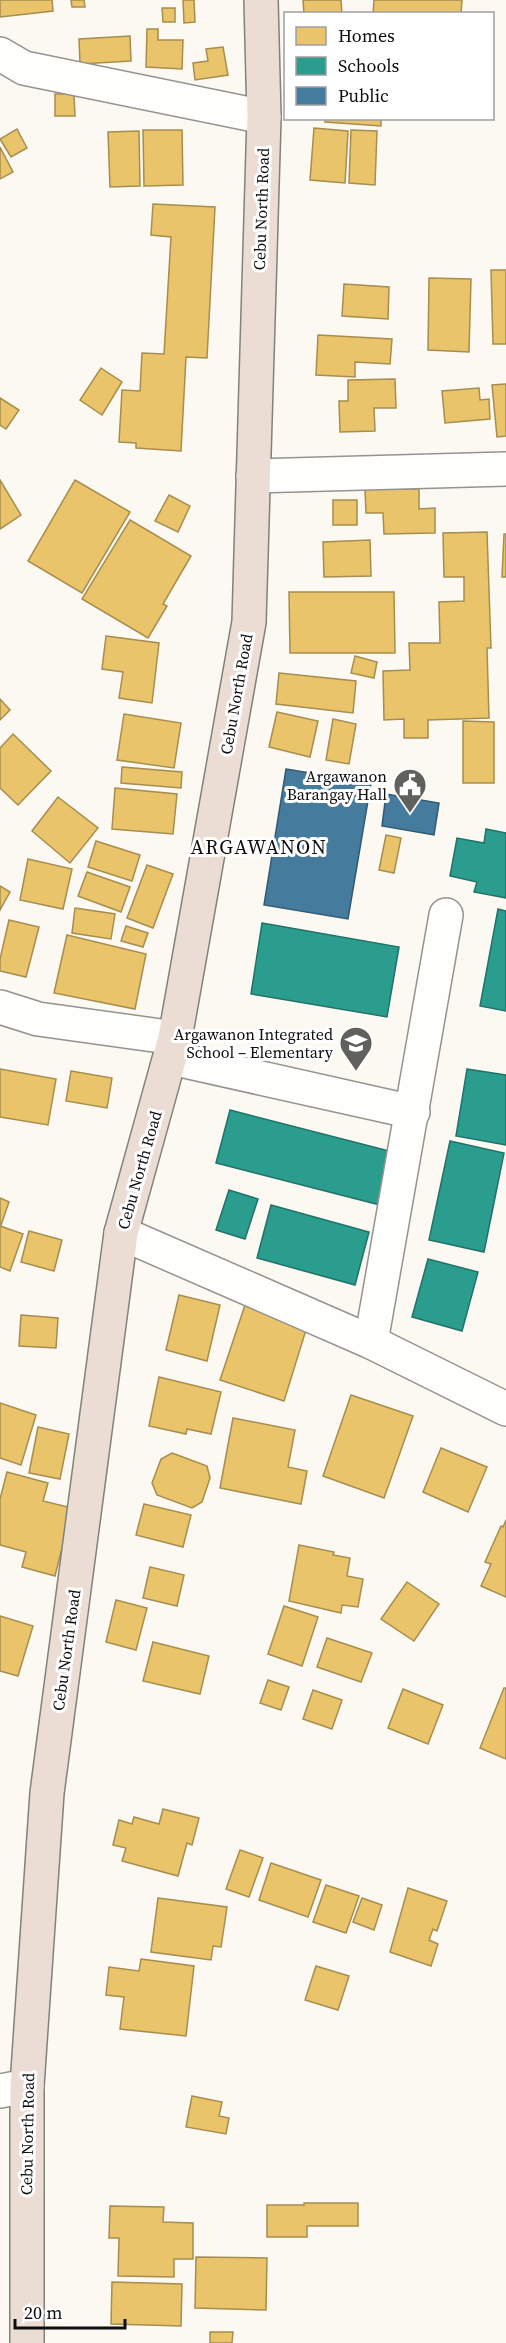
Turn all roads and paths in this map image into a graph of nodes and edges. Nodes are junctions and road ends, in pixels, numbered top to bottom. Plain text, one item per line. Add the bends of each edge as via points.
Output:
1 (261, 0) edge
2 (0, 54) edge
3 (264, 117) junction
4 (506, 469) edge
5 (253, 476) junction
6 (446, 915) dead end
7 (0, 1007) edge
8 (173, 1048) junction
9 (413, 1112) junction
10 (121, 1233) junction
11 (370, 1342) junction
12 (506, 1409) edge
13 (13, 2089) edge
14 (27, 2343) edge

1 - 3 highway, Cebu North Road
2 - 3 street via 24,68
3 - 5 highway, Cebu North Road
4 - 5 street
5 - 8 highway, Cebu North Road via 249,622
6 - 9 street
7 - 8 street
8 - 9 street
8 - 10 highway, Cebu North Road
9 - 11 street
10 - 11 street
10 - 13 highway, Cebu North Road via 47,1793
11 - 12 street
13 - 14 highway, Cebu North Road

